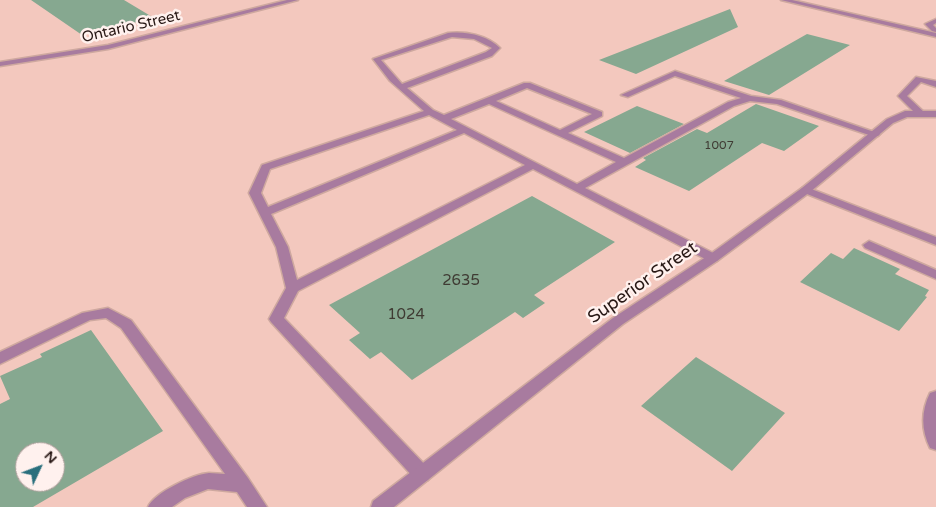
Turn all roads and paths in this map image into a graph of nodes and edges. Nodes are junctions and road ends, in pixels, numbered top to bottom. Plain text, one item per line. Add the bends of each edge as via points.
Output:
1 (295, 0) edge
2 (784, 0) edge
3 (936, 21) edge
4 (934, 32) edge
5 (0, 64) edge
6 (936, 84) edge
7 (402, 87) junction
8 (625, 95) dead end
9 (750, 98) junction
10 (489, 101) junction
11 (430, 112) junction
12 (920, 113) junction
13 (936, 114) edge
14 (443, 119) junction
15 (464, 130) junction
16 (561, 134) junction
17 (875, 134) junction
18 (624, 162) junction
19 (533, 165) junction
20 (577, 188) junction
21 (806, 190) junction
22 (265, 212) junction
23 (936, 241) edge
24 (869, 245) dead end
25 (713, 258) junction
26 (936, 275) edge
27 (293, 288) junction
28 (0, 358) edge
29 (936, 397) edge
30 (936, 443) edge
31 (422, 474) junction
32 (242, 484) junction
33 (157, 507) edge
34 (258, 507) edge
35 (380, 507) edge

1 - 5 street, Ontario Street via 108,46
2 - 4 street
3 - 4 street via 928,24
6 - 12 street via 919,79 902,96
7 - 7 street via 379,66 377,59 451,34 472,36 490,42 496,48 489,54
7 - 11 street
8 - 9 street via 675,73
9 - 17 street via 778,102
9 - 18 street via 731,104
10 - 14 street
10 - 16 street
10 - 16 street via 527,85 599,114
11 - 14 street
11 - 22 street via 266,167 255,193
12 - 13 street, Superior Street
12 - 17 street, Superior Street via 905,114 890,121
14 - 15 street
15 - 19 street
15 - 22 street
16 - 18 street
17 - 21 street, Superior Street
18 - 20 street
19 - 20 street
19 - 27 street
20 - 25 street
21 - 23 street
21 - 25 street, Superior Street
22 - 27 street via 282,247
24 - 26 street
25 - 31 street, Superior Street via 618,321
27 - 31 street via 276,318
28 - 32 street via 87,316 108,313 126,324
29 - 30 street via 930,426
31 - 35 street, Superior Street
32 - 33 street via 208,481 179,492
32 - 34 street

